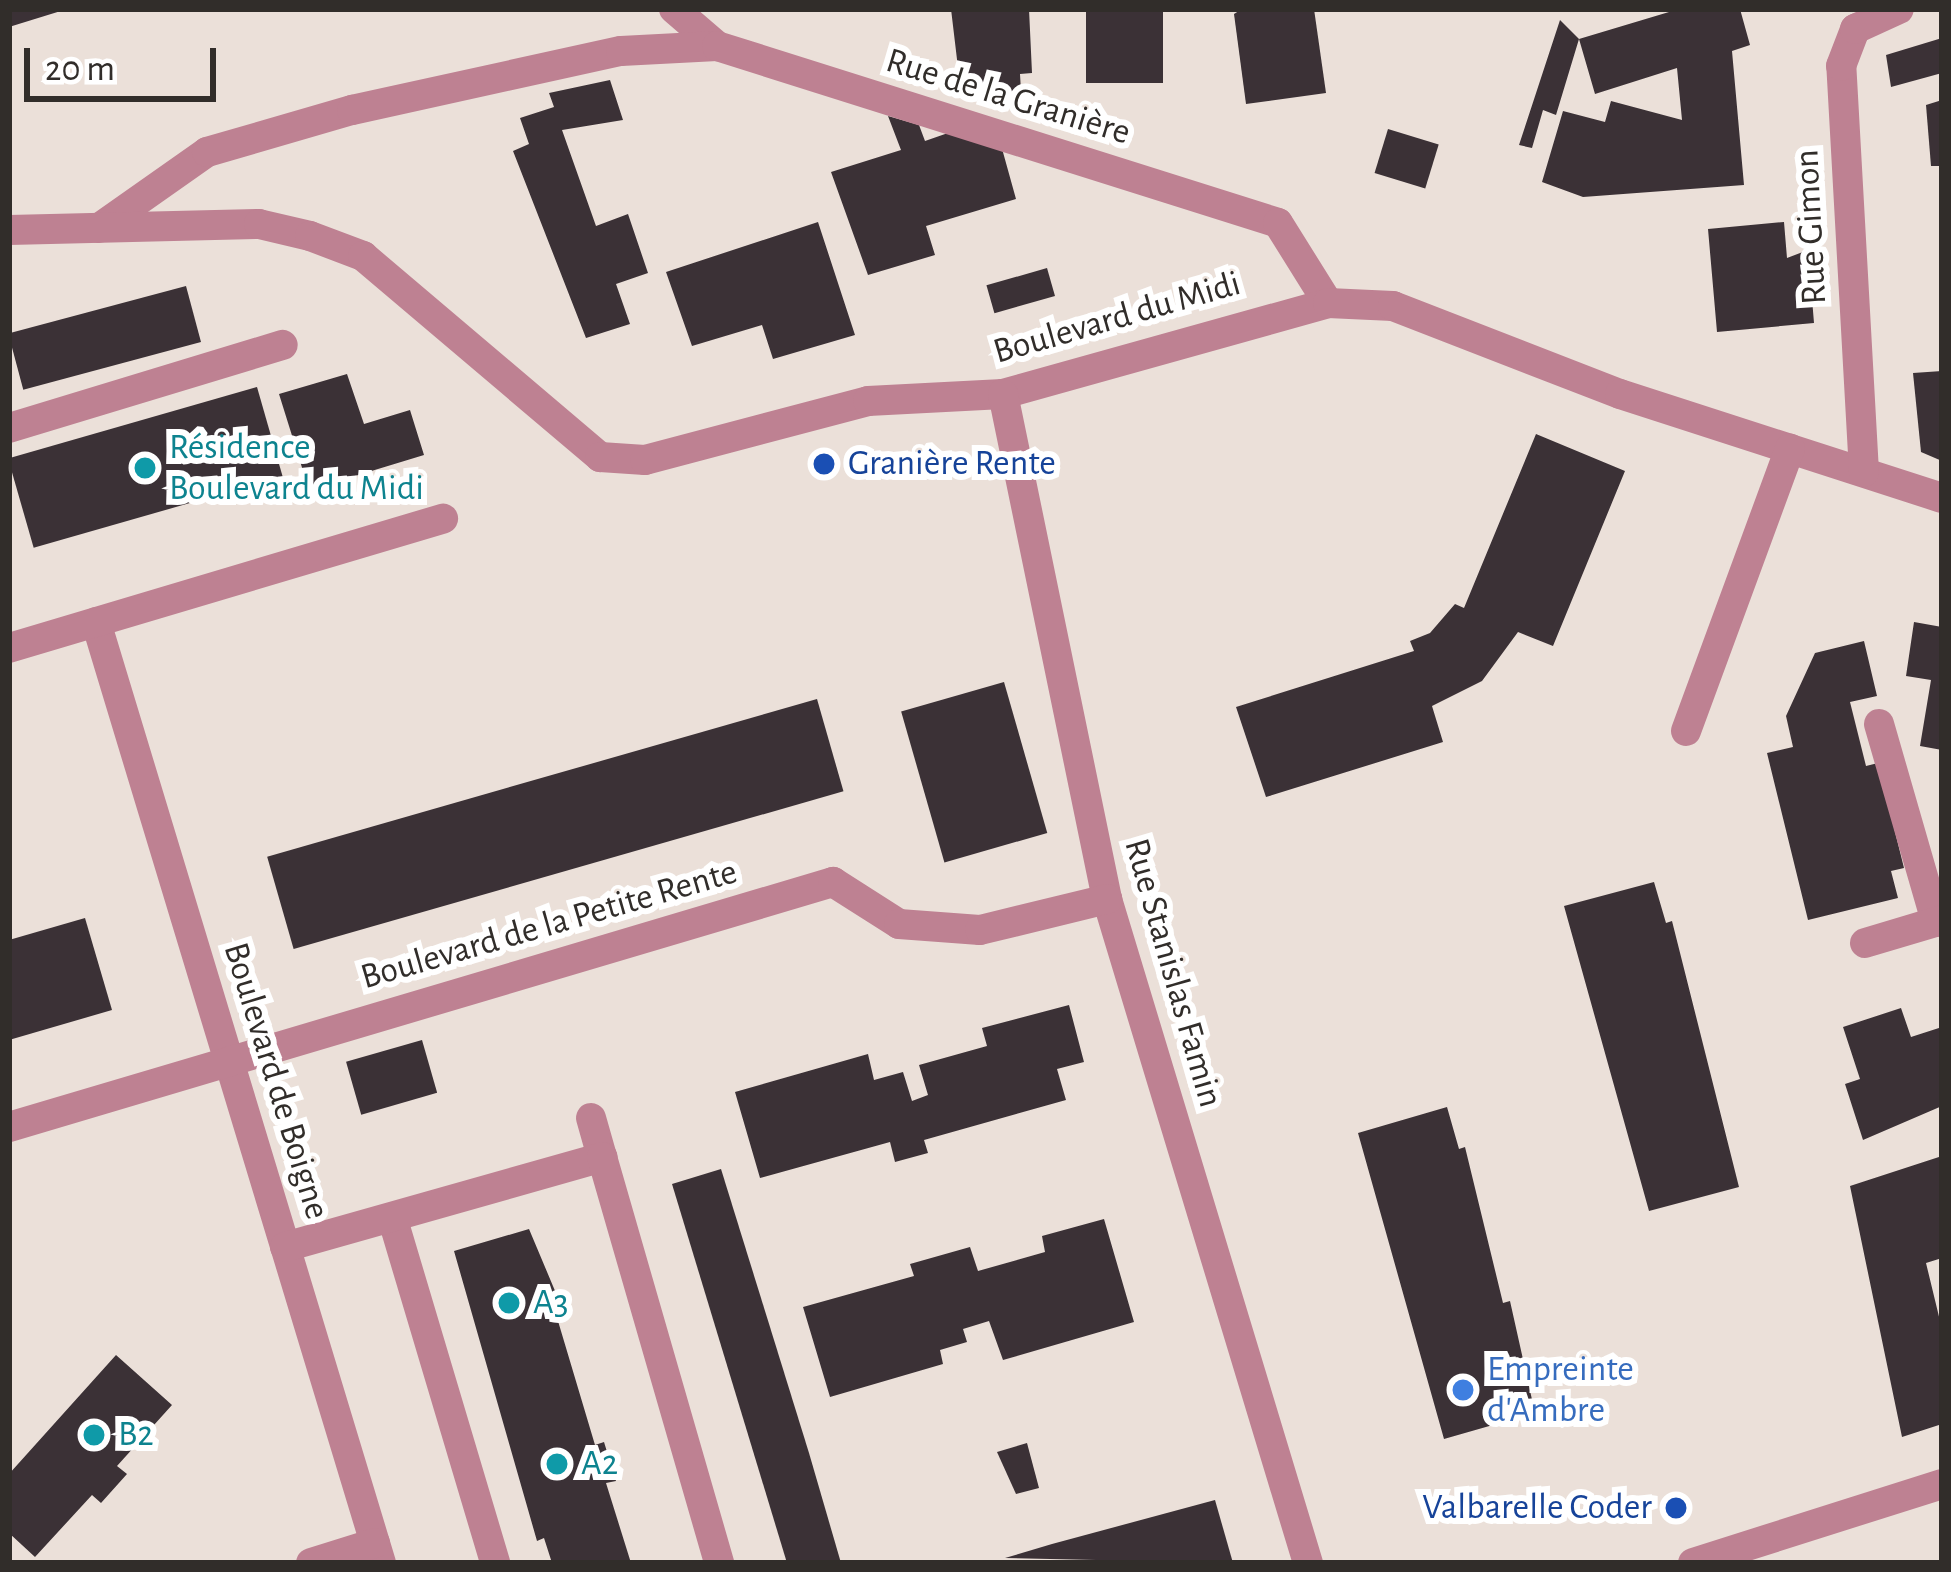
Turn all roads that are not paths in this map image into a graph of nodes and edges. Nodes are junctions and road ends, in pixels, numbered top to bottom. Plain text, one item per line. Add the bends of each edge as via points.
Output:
1 (674, 9) edge
2 (704, 9) edge
3 (1892, 10) edge
4 (717, 46) junction
5 (97, 229) junction
6 (9, 230) edge
7 (1328, 304) junction
8 (283, 345) dead end
9 (1003, 394) junction
10 (9, 428) edge
11 (1790, 449) junction
12 (1864, 472) junction
13 (1942, 498) edge
14 (443, 519) dead end
15 (96, 622) junction
16 (9, 648) edge
17 (1880, 724) dead end
18 (1686, 731) dead end
19 (1107, 899) junction
20 (1939, 921) edge
21 (1865, 943) dead end
22 (229, 1060) junction
23 (591, 1118) dead end
24 (9, 1127) edge
25 (602, 1157) junction
26 (393, 1220) junction
27 (285, 1247) junction
28 (1942, 1484) edge
29 (378, 1553) edge
30 (310, 1563) edge
31 (495, 1563) edge
32 (719, 1563) edge
33 (1308, 1563) edge
34 (1693, 1563) edge

1 - 4 street
2 - 4 street
3 - 12 street, Rue Gimon via 1855,29 1841,66
4 - 5 street, Rue de la Granière via 621,51 228,146
4 - 7 street, Rue de la Granière via 1278,223
5 - 6 street
5 - 9 street, Boulevard du Midi via 259,224 363,256 600,457 645,460 868,401
7 - 9 street, Boulevard du Midi
7 - 11 street via 1393,306
8 - 10 street
9 - 19 street, Rue Stanislas Famin
11 - 12 street
11 - 18 street
12 - 13 street
14 - 15 street
15 - 16 street
15 - 22 street, Boulevard de Boigne
17 - 20 street
19 - 22 street, Boulevard de la Petite Rente via 980,930 899,924 833,882
19 - 33 street, Rue Stanislas Famin
20 - 21 street
22 - 24 street, Boulevard de la Petite Rente
22 - 27 street, Boulevard de Boigne
23 - 25 street
25 - 26 street
25 - 32 street
26 - 27 street
26 - 31 street
27 - 29 street, Boulevard de Boigne
28 - 34 street
29 - 30 street

